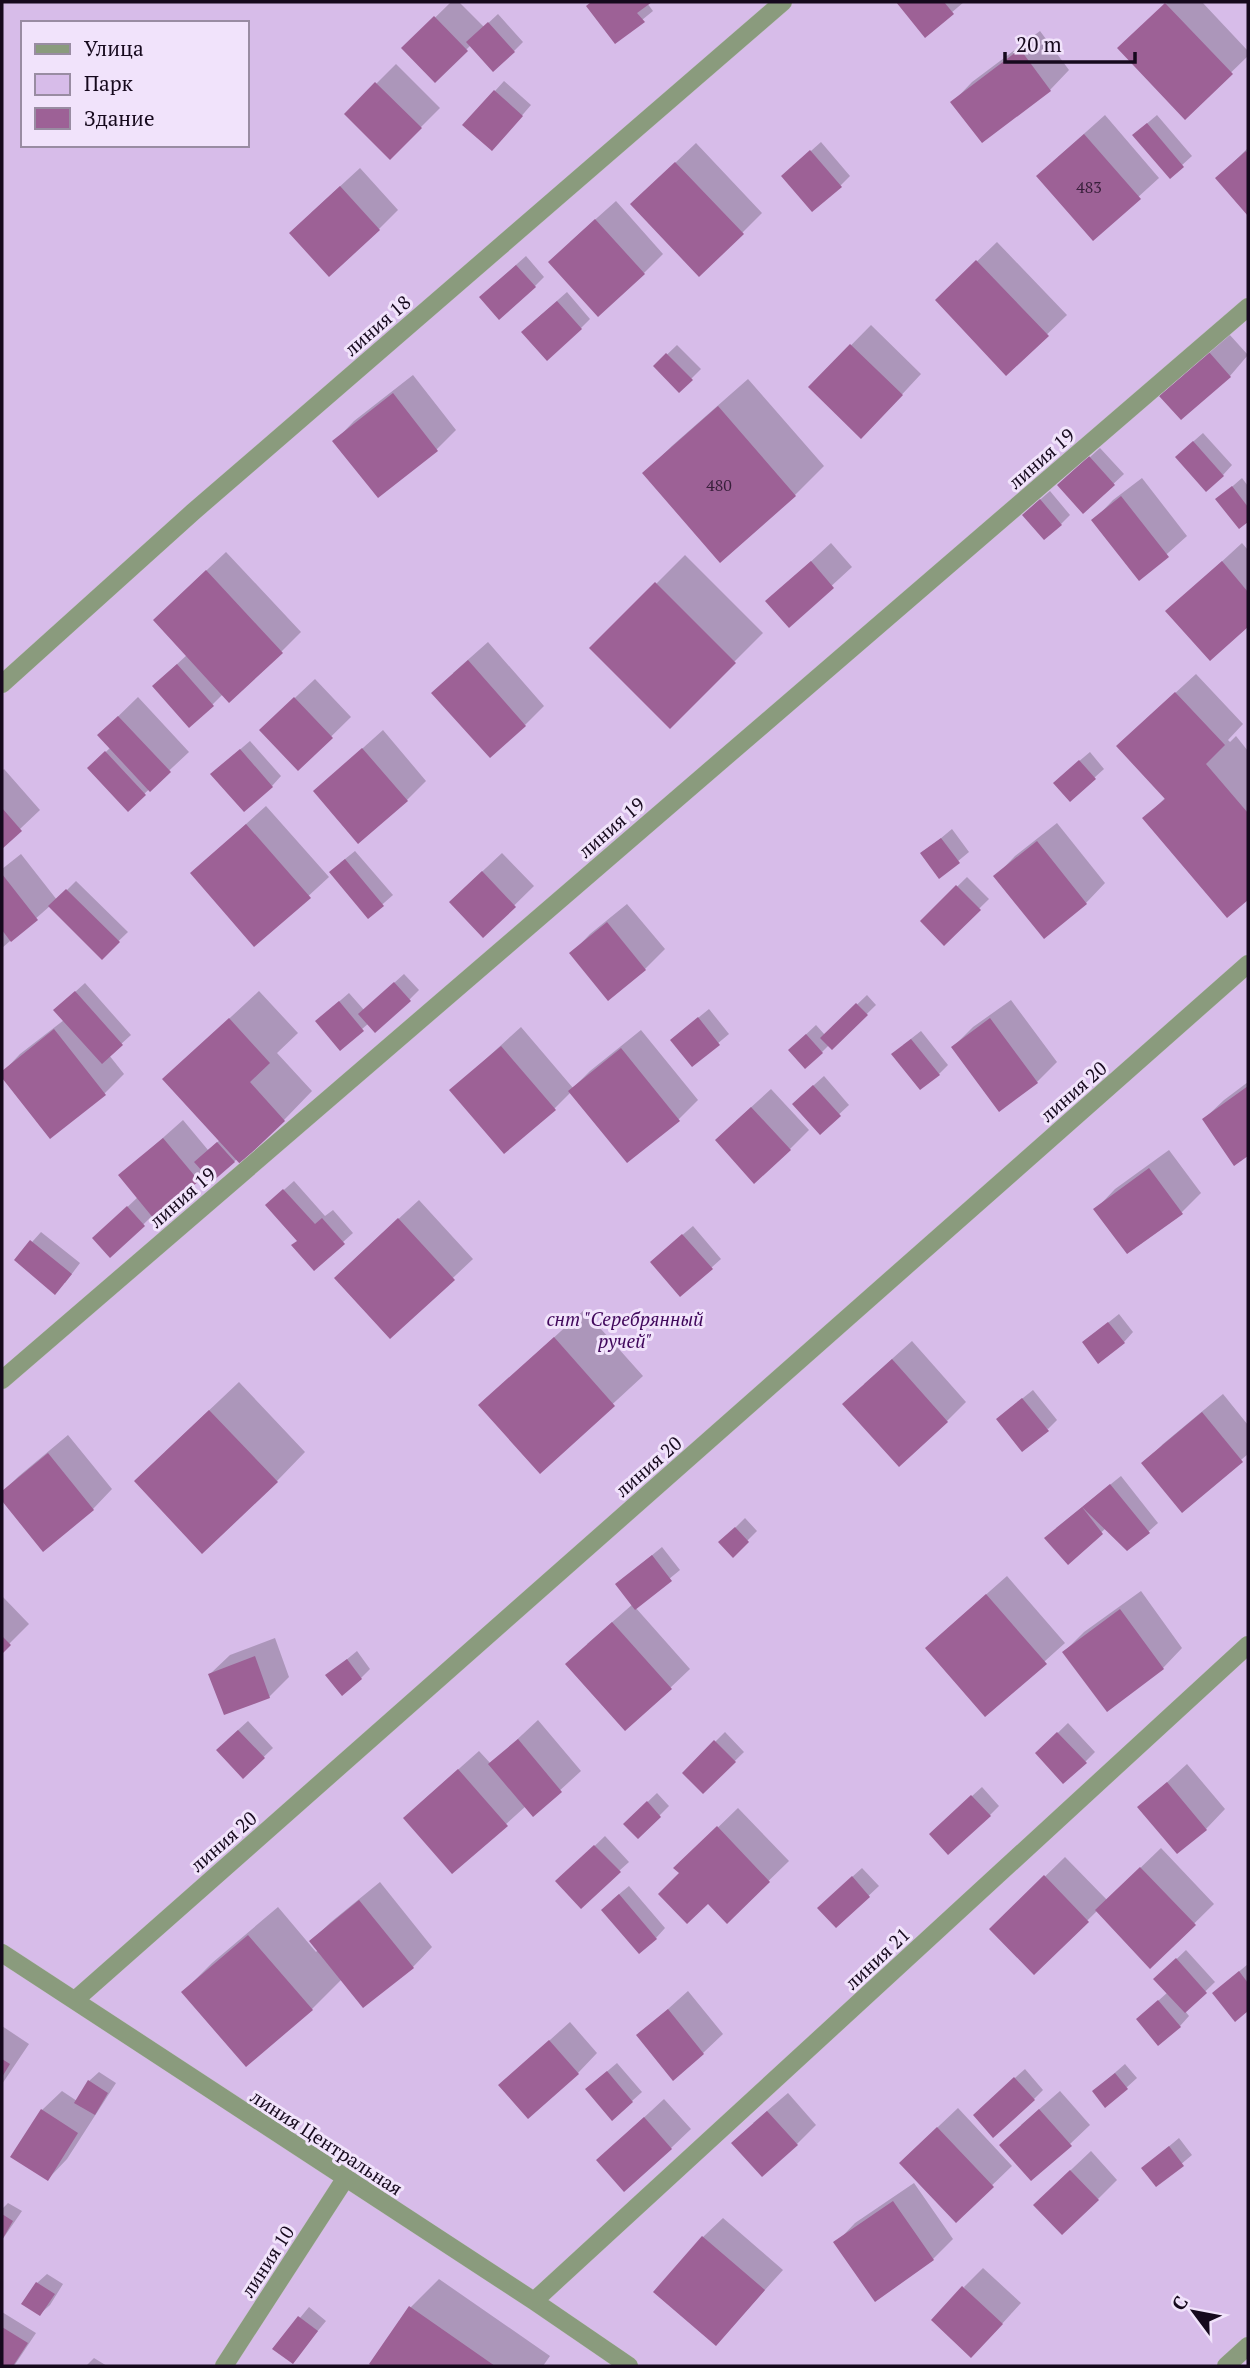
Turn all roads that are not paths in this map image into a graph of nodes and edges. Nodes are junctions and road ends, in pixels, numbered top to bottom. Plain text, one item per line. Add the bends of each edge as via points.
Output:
1 (783, 2) edge
2 (1248, 307) edge
3 (2, 684) edge
4 (1248, 964) edge
5 (2, 1380) edge
6 (1248, 1645) edge
7 (2, 1953) edge
8 (75, 2000) junction
9 (345, 2179) junction
10 (534, 2301) junction
11 (1248, 2347) edge
12 (224, 2366) edge
13 (629, 2366) edge
14 (1226, 2366) edge

1 - 3 street, линия 18 via 214,493
2 - 5 street, линия 19
4 - 8 street, линия 20
6 - 10 street, линия 21
7 - 8 street, линия Центральная
8 - 9 street, линия Центральная
9 - 10 street, линия Центральная
9 - 12 street, линия 10
10 - 13 street, линия Центральная
11 - 14 street

